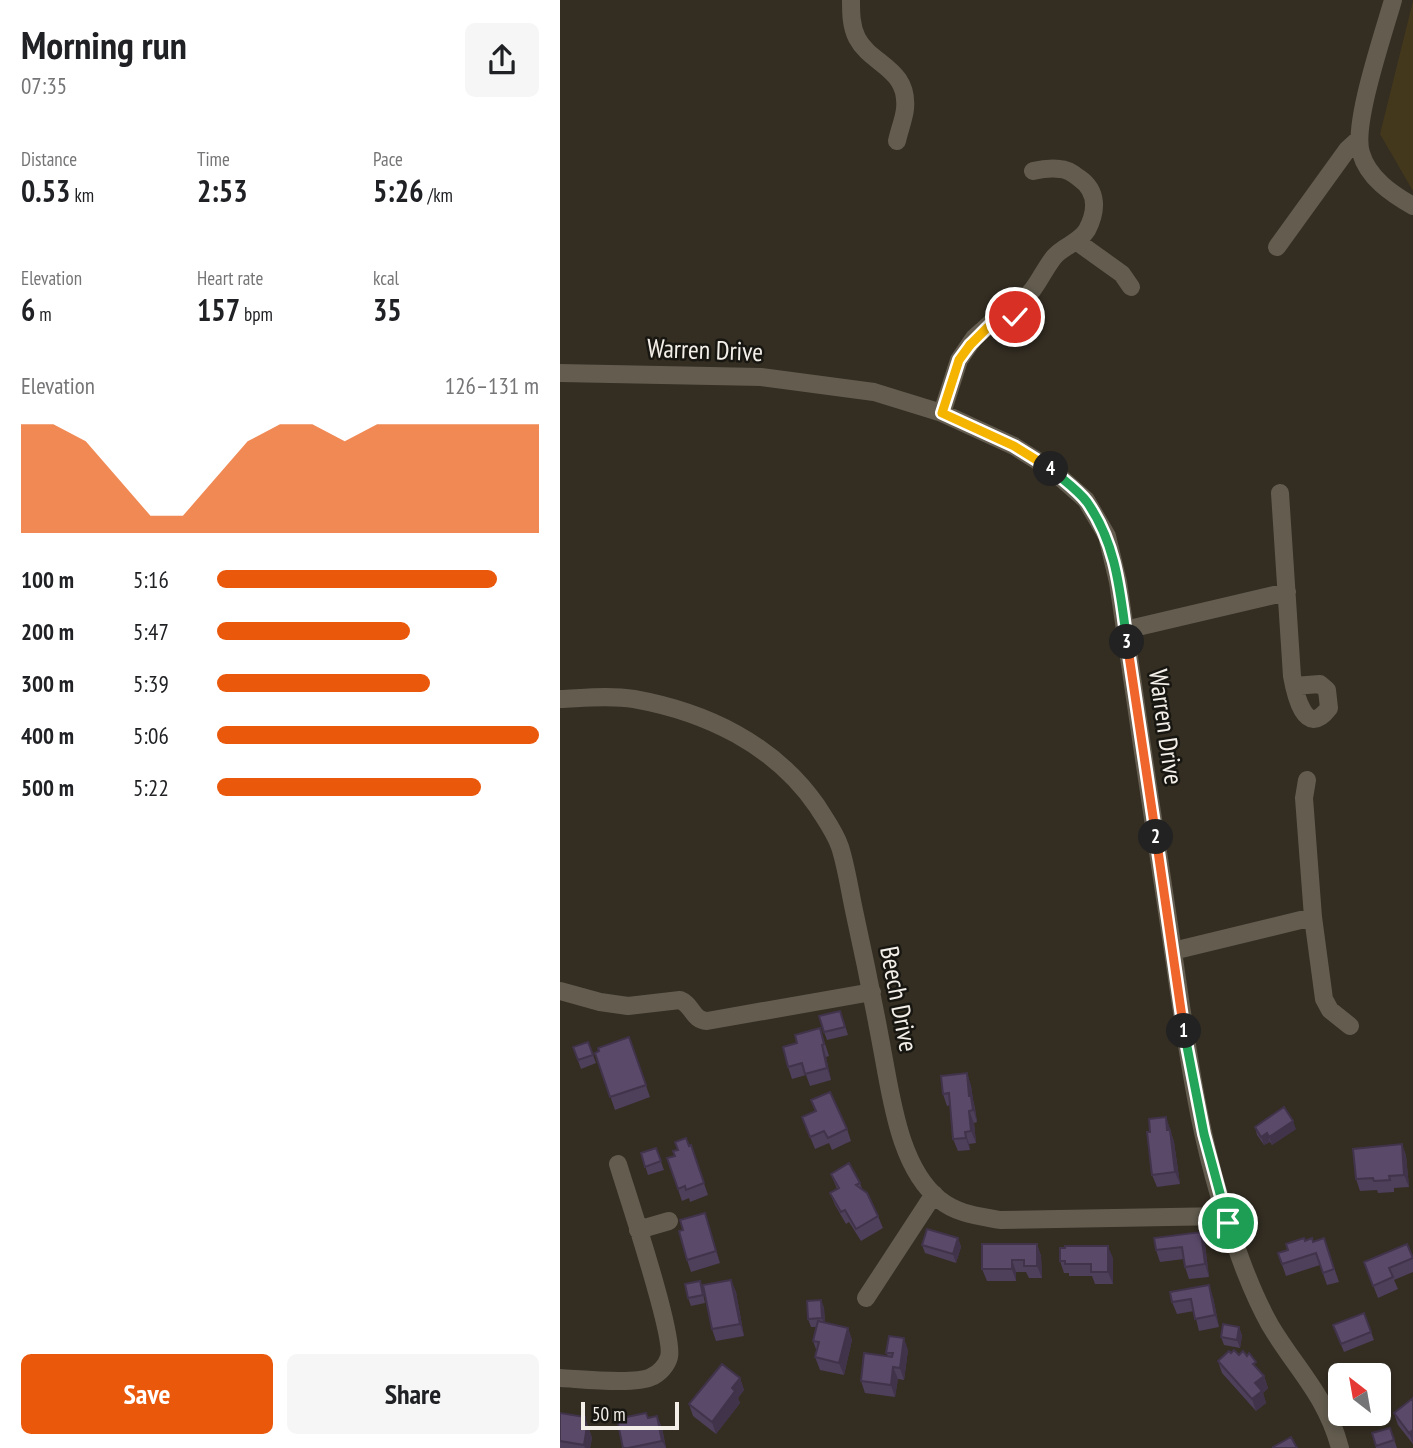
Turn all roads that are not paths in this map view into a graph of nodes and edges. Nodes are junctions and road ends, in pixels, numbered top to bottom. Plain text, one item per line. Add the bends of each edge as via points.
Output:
1 (851, 0) edge
2 (1393, 0) edge
3 (1359, 139) junction
4 (897, 141) dead end
5 (1033, 171) dead end
6 (1413, 206) edge
7 (1076, 242) junction
8 (1277, 247) dead end
9 (1131, 287) dead end
10 (560, 373) edge
11 (942, 413) junction
12 (1280, 493) dead end
13 (1287, 592) junction
14 (1125, 630) junction
15 (1293, 681) dead end
16 (560, 699) edge
17 (1307, 780) dead end
18 (1313, 917) junction
19 (1173, 951) junction
20 (560, 991) edge
21 (872, 992) junction
22 (1350, 1026) dead end
23 (618, 1164) dead end
24 (934, 1194) junction
25 (1225, 1216) junction
26 (669, 1221) dead end
27 (638, 1230) junction
28 (866, 1298) dead end
29 (560, 1378) edge
30 (1340, 1448) edge

1 - 4 street via 853,26 862,46 892,69 904,93
2 - 3 street
3 - 6 street via 1360,153 1374,177
3 - 8 street
5 - 7 street via 1063,169 1090,187 1094,208 1086,232
7 - 9 street via 1122,274
7 - 11 street via 1057,253 1035,289 1018,304 1015,317 1007,319 1001,314 974,338 959,360
10 - 11 street, Warren Drive via 761,377 874,392
11 - 14 street, Warren Drive via 1014,446 1052,470 1086,500 1107,536
12 - 13 street
13 - 14 street
13 - 15 street
14 - 19 street, Warren Drive
16 - 21 street, Beech Drive via 632,699 685,711 729,729 779,763 814,802 840,847
17 - 18 street via 1304,798
18 - 19 street
18 - 22 street via 1324,999
19 - 25 street, Warren Drive via 1187,1051
20 - 21 street via 628,1006 680,1000 697,1018 707,1021
21 - 24 street, Beech Drive via 897,1126 921,1179
23 - 27 street
24 - 25 street, Beech Drive via 967,1214 1000,1220
24 - 28 street
25 - 30 street, Warren Drive via 1254,1293 1271,1326 1317,1391
26 - 27 street
27 - 29 street via 662,1312 669,1357 662,1370 650,1378

